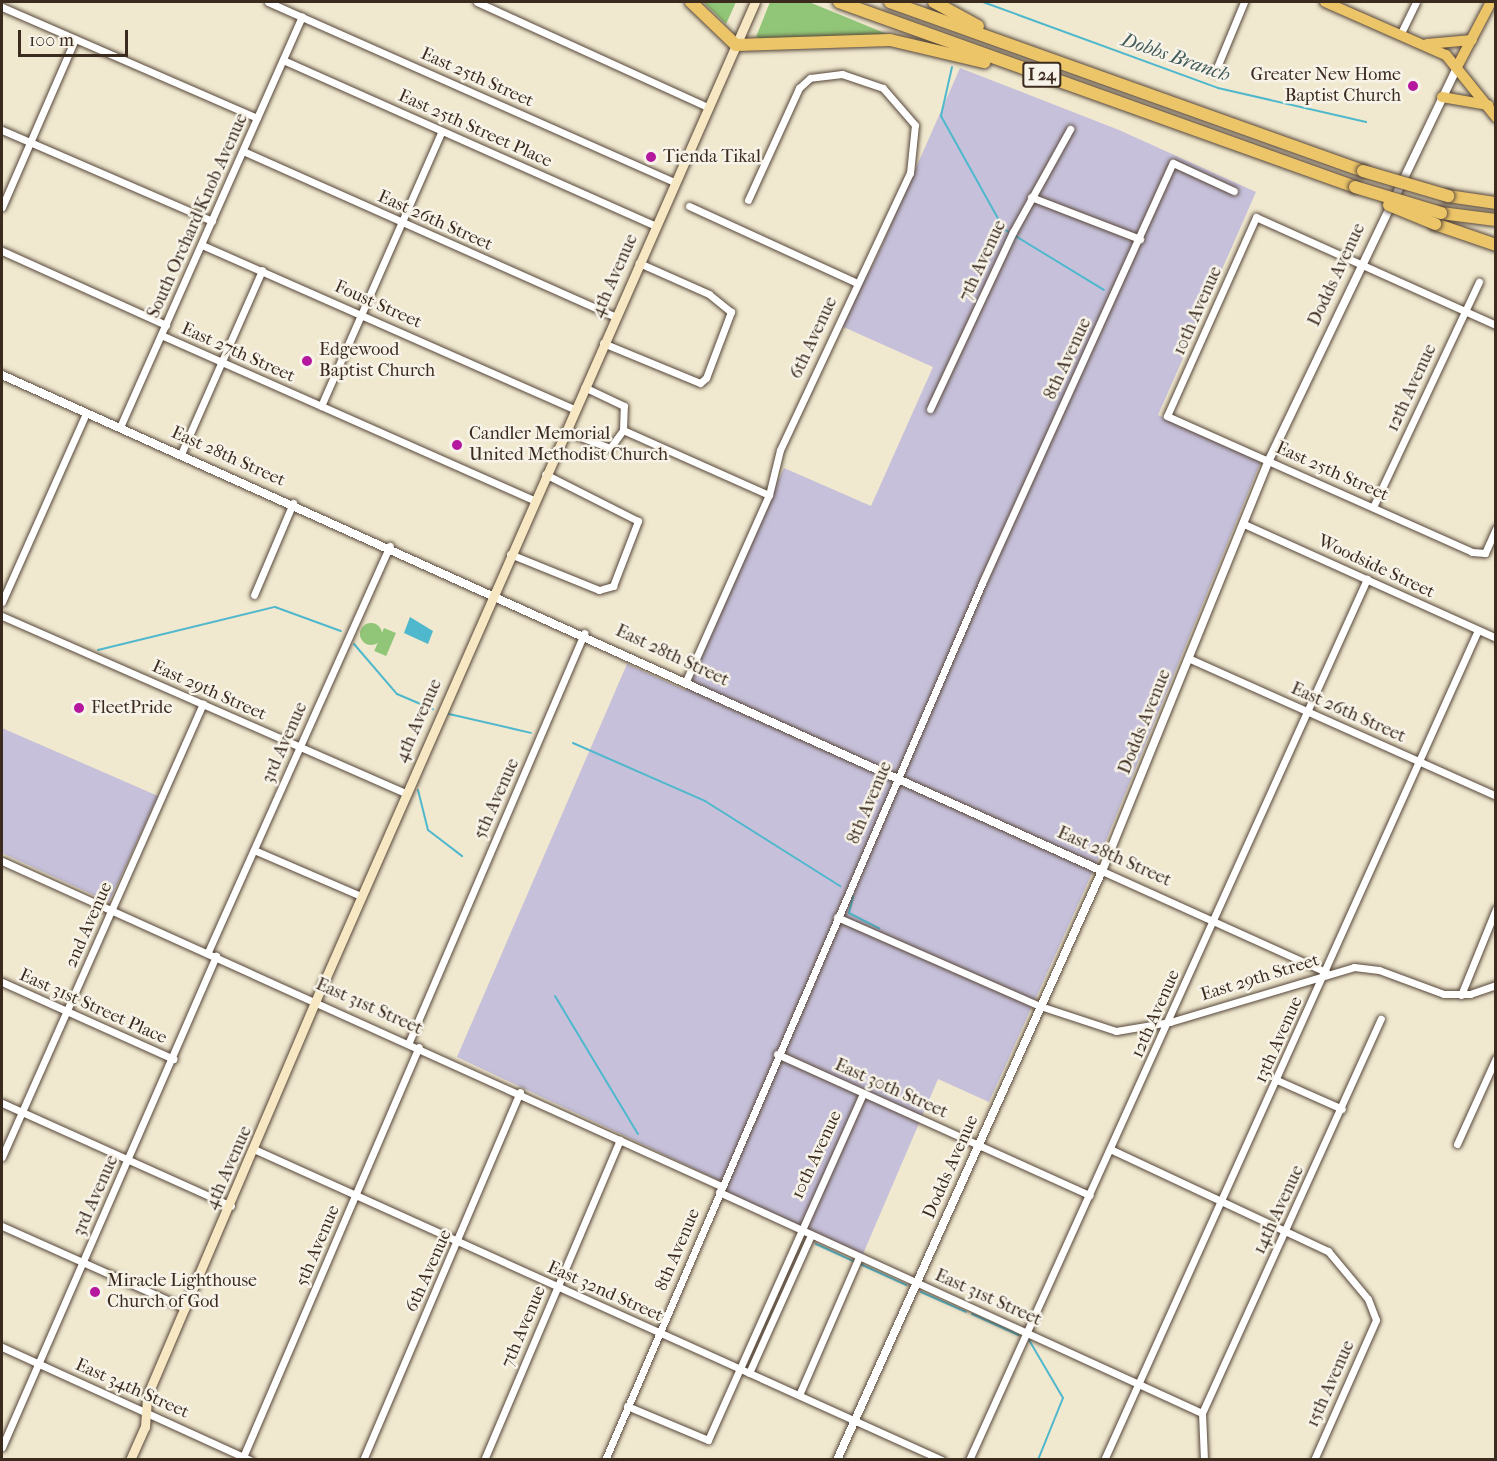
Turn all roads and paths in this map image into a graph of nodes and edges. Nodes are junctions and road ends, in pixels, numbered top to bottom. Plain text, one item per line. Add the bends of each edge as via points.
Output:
1 (268, 2) edge
2 (477, 2) edge
3 (691, 2) edge
4 (755, 2) edge
5 (839, 2) edge
6 (890, 2) edge
7 (934, 2) edge
8 (1244, 2) edge
9 (1325, 2) edge
10 (1416, 2) edge
11 (1491, 2) edge
12 (277, 3) edge
13 (1339, 4) edge
14 (2, 7) edge
15 (302, 16) junction
16 (1401, 33) junction
17 (75, 39) junction
18 (1472, 40) junction
19 (1424, 44) junction
20 (736, 45) junction
21 (283, 60) junction
22 (1056, 61) junction
23 (1458, 65) junction
24 (1215, 72) dead end
25 (1080, 88) junction
26 (1442, 97) junction
27 (1488, 105) junction
28 (707, 107) junction
29 (1496, 117) edge
30 (257, 118) junction
31 (1070, 129) dead end
32 (2, 130) edge
33 (442, 131) junction
34 (30, 142) junction
35 (243, 151) junction
36 (674, 182) junction
37 (1234, 191) dead end
38 (1031, 197) junction
39 (748, 200) dead end
40 (1496, 203) edge
41 (689, 206) dead end
42 (2, 207) edge
43 (1438, 218) junction
44 (1496, 220) edge
45 (212, 221) junction
46 (401, 223) junction
47 (655, 226) junction
48 (1140, 238) junction
49 (202, 245) junction
50 (1496, 245) edge
51 (2, 251) edge
52 (639, 263) junction
53 (1360, 264) junction
54 (262, 270) junction
55 (1479, 282) dead end
56 (857, 283) junction
57 (1465, 312) junction
58 (361, 314) junction
59 (615, 316) junction
60 (166, 325) junction
61 (1496, 325) edge
62 (161, 335) junction
63 (603, 343) junction
64 (221, 363) junction
65 (2, 375) edge
66 (584, 387) junction
67 (321, 406) junction
68 (574, 408) junction
69 (930, 409) dead end
70 (86, 413) junction
71 (1167, 416) joint
72 (120, 427) junction
73 (623, 430) junction
74 (564, 431) junction
75 (181, 454) junction
76 (1269, 460) junction
77 (545, 474) junction
78 (769, 495) junction
79 (534, 500) junction
80 (293, 504) junction
81 (1373, 507) junction
82 (1244, 524) junction
83 (1496, 528) edge
84 (390, 546) junction
85 (510, 554) junction
86 (1367, 579) junction
87 (493, 592) junction
88 (254, 595) dead end
89 (2, 602) edge
90 (2, 616) edge
91 (1478, 630) junction
92 (584, 633) junction
93 (1496, 638) edge
94 (1188, 658) junction
95 (686, 681) junction
96 (203, 704) junction
97 (1308, 712) junction
98 (300, 748) junction
99 (1419, 760) junction
100 (897, 777) junction
101 (405, 793) junction
102 (1496, 796) edge
103 (254, 850) junction
104 (2, 861) edge
105 (1102, 871) junction
106 (361, 896) junction
107 (1496, 909) edge
108 (112, 910) junction
109 (837, 917) junction
110 (1214, 921) junction
111 (208, 952) junction
112 (216, 956) junction
113 (1326, 972) junction
114 (2, 982) edge
115 (1496, 985) edge
116 (1461, 995) junction
117 (318, 1000) junction
118 (1040, 1006) junction
119 (66, 1011) junction
120 (1381, 1019) dead end
121 (1170, 1022) junction
122 (409, 1042) junction
123 (419, 1047) junction
124 (777, 1054) junction
125 (1496, 1058) edge
126 (172, 1059) junction
127 (1277, 1080) junction
128 (520, 1092) junction
129 (863, 1093) junction
130 (2, 1103) edge
131 (1342, 1109) junction
132 (21, 1112) junction
133 (620, 1140) junction
134 (1457, 1144) dead end
135 (979, 1145) junction
136 (1110, 1149) junction
137 (256, 1150) junction
138 (2, 1157) edge
139 (128, 1159) junction
140 (720, 1189) junction
141 (357, 1194) junction
142 (1090, 1195) junction
143 (1223, 1200) junction
144 (231, 1206) junction
145 (2, 1226) edge
146 (1288, 1228) junction
147 (799, 1230) junction
148 (811, 1235) junction
149 (459, 1241) junction
150 (859, 1257) junction
151 (83, 1263) junction
152 (917, 1282) junction
153 (557, 1287) junction
154 (186, 1308) junction
155 (659, 1333) junction
156 (1028, 1333) junction
157 (2, 1347) edge
158 (38, 1364) junction
159 (740, 1369) junction
160 (750, 1373) junction
161 (1139, 1382) junction
162 (799, 1395) junction
163 (627, 1406) junction
164 (145, 1411) junction
165 (1202, 1413) junction
166 (855, 1421) junction
167 (2, 1447) edge
168 (247, 1458) edge
169 (130, 1460) edge
170 (363, 1460) edge
171 (484, 1460) edge
172 (605, 1460) edge
173 (837, 1460) edge
174 (942, 1460) edge
175 (969, 1460) edge
176 (1104, 1460) edge
177 (1204, 1460) edge
178 (1314, 1460) edge

1 - 12 street, East 25th Street
2 - 28 street
3 - 20 highway
4 - 20 main road, 4th Avenue
5 - 25 highway, I 24
6 - 22 highway, I 24
7 - 22 highway
8 - 24 street
9 - 13 main road
10 - 16 street
11 - 18 main road, Dodds Avenue
12 - 15 street, East 25th Street
13 - 16 main road
14 - 17 street
15 - 21 street, South Orchard Knob Avenue
15 - 36 street, East 25th Street
16 - 19 main road
17 - 30 street
17 - 34 street
18 - 19 main road
18 - 23 main road, Dodds Avenue
19 - 23 main road
20 - 25 highway via 890,40
20 - 28 main road, 4th Avenue
21 - 30 street, South Orchard Knob Avenue
21 - 33 street, East 25th Street Place
22 - 40 highway, I 24, bridge via 1364,171 1448,196
23 - 26 street, Dodds Avenue
23 - 27 main road
25 - 43 highway, I 24, bridge
26 - 27 main road
26 - 53 street, Dodds Avenue
27 - 29 main road
28 - 36 main road, 4th Avenue
30 - 35 street, South Orchard Knob Avenue
31 - 38 street, 7th Avenue
32 - 34 street
33 - 46 street
33 - 47 street, East 25th Street Place
34 - 42 street
34 - 45 street
35 - 45 street, South Orchard Knob Avenue
35 - 46 street, East 26th Street
36 - 47 main road, 4th Avenue
37 - 48 street, 8th Avenue via 1173,163
38 - 48 street
38 - 69 street, 7th Avenue
39 - 56 street, 6th Avenue via 799,88 810,78 842,74 867,81 894,96 915,125 916,156
41 - 56 street
43 - 44 highway, I 24
43 - 50 highway
45 - 49 street, South Orchard Knob Avenue
46 - 58 street
46 - 59 street, East 26th Street
47 - 52 main road, 4th Avenue
48 - 100 street, 8th Avenue
49 - 54 street, Foust Street
49 - 60 street, South Orchard Knob Avenue
51 - 60 street, East 27th Street
52 - 59 main road, 4th Avenue
52 - 63 street via 709,294 731,312 706,378 700,383
53 - 57 street
53 - 71 street, 10th Avenue via 1256,217
53 - 76 street, Dodds Avenue
54 - 58 street, Foust Street
54 - 64 street
55 - 57 street, 12th Avenue
56 - 78 street, 6th Avenue via 780,450
57 - 61 street
57 - 81 street, 12th Avenue
58 - 67 street
58 - 68 street, Foust Street
59 - 63 main road, 4th Avenue
60 - 62 street, South Orchard Knob Avenue
62 - 64 street, East 27th Street
62 - 72 street, South Orchard Knob Avenue
63 - 66 main road, 4th Avenue
64 - 67 street, East 27th Street
64 - 75 street
65 - 70 street, East 28th Street
66 - 68 main road, 4th Avenue
66 - 73 street via 618,401 628,412
67 - 79 street, East 27th Street
68 - 74 main road, 4th Avenue
70 - 72 street, East 28th Street
70 - 89 street
71 - 76 street, East 25th Street
72 - 75 street, East 28th Street
73 - 74 street via 610,448
73 - 78 street
74 - 77 main road, 4th Avenue
75 - 80 street, East 28th Street
76 - 81 street, East 25th Street
76 - 82 street, Dodds Avenue
77 - 79 main road, 4th Avenue
77 - 85 street via 638,521 614,586 598,590
78 - 95 street, 6th Avenue
79 - 85 main road, 4th Avenue
80 - 84 street, East 28th Street
80 - 88 street
81 - 83 street, East 25th Street via 1485,553
82 - 86 street, Woodside Street
82 - 94 street, Dodds Avenue
84 - 87 street, East 28th Street
84 - 98 street, 3rd Avenue
85 - 87 main road, 4th Avenue
86 - 91 street, Woodside Street
86 - 97 street, 12th Avenue
87 - 92 street, East 28th Street
87 - 101 main road, 4th Avenue
90 - 96 street, East 29th Street
91 - 93 street, Woodside Street
91 - 99 street, 13th Avenue
92 - 95 street, East 28th Street
92 - 122 street, 5th Avenue
94 - 97 street, East 26th Street
94 - 105 street, Dodds Avenue
95 - 100 street, East 28th Street
96 - 98 street, East 29th Street
96 - 108 street, 2nd Avenue
97 - 99 street, East 26th Street
97 - 110 street, 12th Avenue
98 - 101 street, East 29th Street
98 - 103 street, 3rd Avenue
99 - 102 street, East 26th Street
99 - 113 street, 13th Avenue
100 - 105 street, East 28th Street
100 - 109 street, 8th Avenue
101 - 106 main road, 4th Avenue
103 - 106 street
103 - 111 street, 3rd Avenue
104 - 108 street, East 31st Street
105 - 110 street, East 28th Street
105 - 118 street, Dodds Avenue
106 - 117 main road, 4th Avenue
107 - 116 street
108 - 111 street, East 31st Street
108 - 119 street, 2nd Avenue
109 - 118 street, East 29th Street
109 - 124 street, 8th Avenue
110 - 113 street, East 28th Street
110 - 121 street, 12th Avenue
111 - 112 street, East 31st Street
112 - 117 street, East 31st Street
112 - 126 street, 3rd Avenue
113 - 116 street, East 29th Street via 1380,970
113 - 121 street, East 29th Street
113 - 127 street, 13th Avenue
114 - 119 street, East 31st Street Place
115 - 116 street
117 - 122 street, East 31st Street
117 - 137 main road, 4th Avenue
118 - 121 street, East 29th Street via 1116,1031
118 - 135 street, Dodds Avenue
119 - 126 street, East 31st Street Place
119 - 132 street, 2nd Avenue
120 - 131 street, 14th Avenue
121 - 136 street, 12th Avenue
122 - 123 street, East 31st Street
123 - 128 street, East 31st Street
123 - 141 street, 5th Avenue
124 - 129 street, East 30th Street
124 - 140 street, 8th Avenue
125 - 134 street
126 - 139 street, 3rd Avenue
127 - 131 street
127 - 143 street, 13th Avenue
128 - 133 street, East 31st Street
128 - 149 street, 6th Avenue
129 - 135 street, East 30th Street
129 - 147 street, 10th Avenue
130 - 132 street
131 - 146 street, 14th Avenue
132 - 138 street, 2nd Avenue
132 - 139 street
133 - 140 street, East 31st Street
133 - 153 street, 7th Avenue
135 - 142 street, East 30th Street
135 - 152 street, Dodds Avenue
136 - 142 street, 12th Avenue
136 - 143 street
137 - 141 street, East 32nd Street
137 - 144 main road, 4th Avenue
139 - 144 street
139 - 151 street, 3rd Avenue
140 - 147 street, East 31st Street
140 - 155 street, 8th Avenue
141 - 149 street, East 32nd Street
141 - 168 street, 5th Avenue
142 - 156 street, 12th Avenue
143 - 146 street
143 - 161 street, 13th Avenue
144 - 154 main road, 4th Avenue
145 - 151 street
146 - 165 street, 14th Avenue
146 - 178 street, 15th Avenue via 1328,1251 1368,1299 1376,1320
147 - 148 street, East 31st Street
147 - 159 street, 10th Avenue
148 - 150 street, East 31st Street
148 - 160 street
149 - 153 street, East 32nd Street
149 - 170 street, 6th Avenue
150 - 152 street, East 31st Street
150 - 162 street
151 - 154 street
151 - 158 street, 3rd Avenue
152 - 156 street, East 31st Street
152 - 166 street, Dodds Avenue
153 - 155 street, East 32nd Street
153 - 171 street, 7th Avenue
154 - 164 main road, 4th Avenue
155 - 159 street, East 32nd Street
155 - 163 street, 8th Avenue
156 - 161 street, East 31st Street
156 - 175 street, 12th Avenue
157 - 158 street, East 34th Street
158 - 164 street, East 34th Street
158 - 167 street, 3rd Avenue
159 - 160 street, East 32nd Street
159 - 163 street via 708,1440
160 - 162 street, East 32nd Street
161 - 165 street, East 31st Street
161 - 176 street, 13th Avenue
162 - 166 street, East 32nd Street
163 - 172 street, 8th Avenue
164 - 168 street, East 34th Street
164 - 169 main road, 4th Avenue via 145,1427
165 - 177 street
166 - 173 street, Dodds Avenue
166 - 174 street, East 32nd Street

